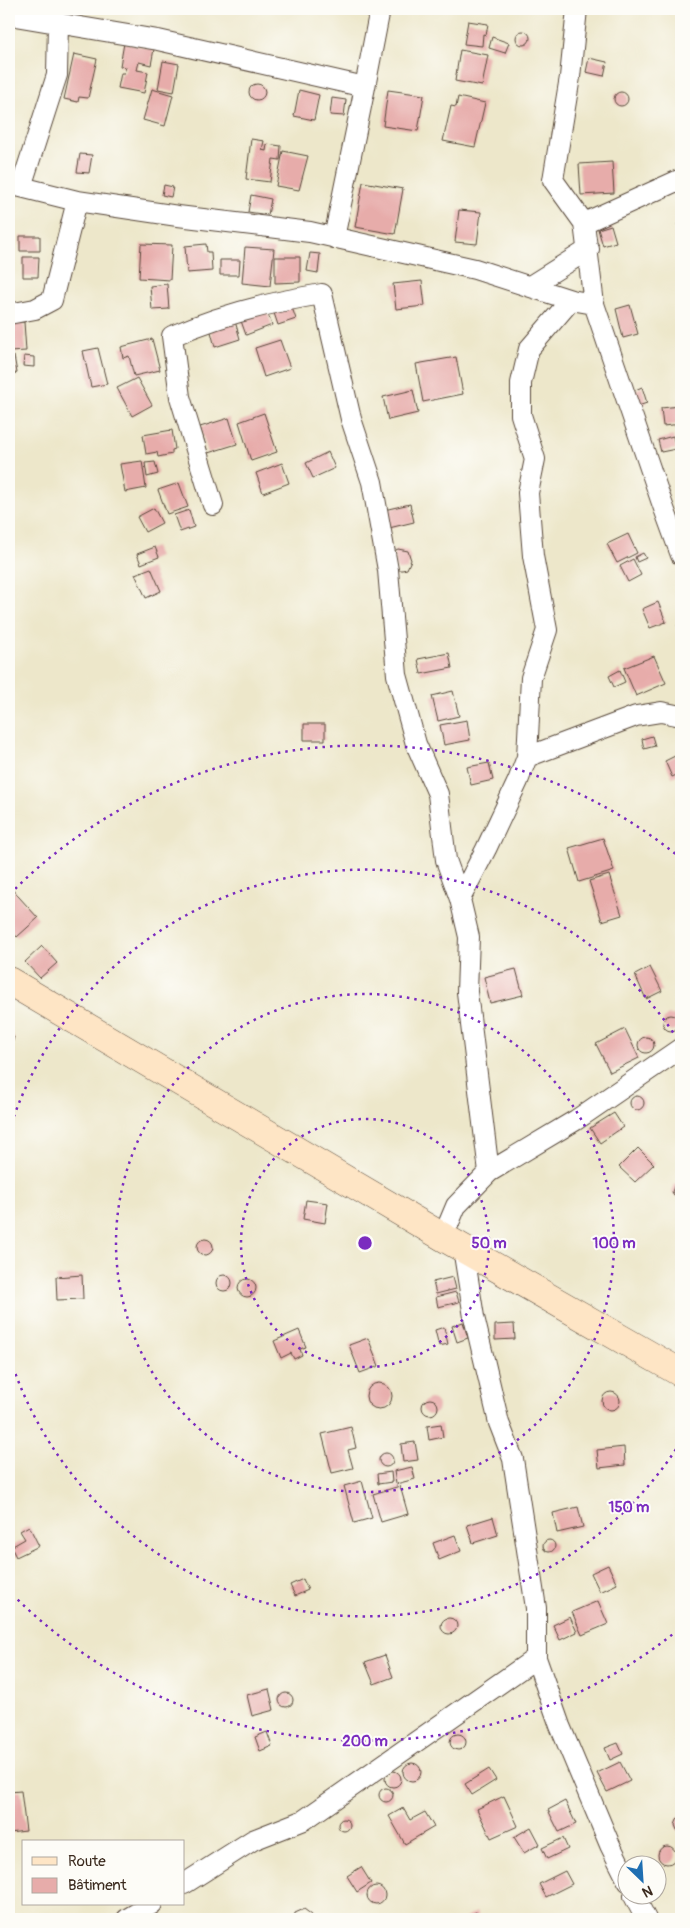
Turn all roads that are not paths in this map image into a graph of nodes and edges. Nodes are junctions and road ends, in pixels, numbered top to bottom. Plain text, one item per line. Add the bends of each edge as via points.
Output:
1 (380, 9) edge
2 (577, 9) edge
3 (9, 14) edge
4 (58, 22) junction
5 (366, 87) junction
6 (681, 178) edge
7 (15, 186) edge
8 (77, 200) junction
9 (584, 223) junction
10 (334, 238) junction
11 (589, 249) junction
12 (530, 286) junction
13 (571, 300) junction
14 (594, 304) junction
15 (9, 314) edge
16 (213, 505) dead end
17 (681, 554) edge
18 (681, 716) edge
19 (527, 757) junction
20 (460, 899) junction
21 (9, 981) edge
22 (681, 1048) edge
23 (490, 1172) junction
24 (453, 1243) junction
25 (681, 1373) edge
26 (536, 1658) junction
27 (618, 1861) edge
28 (185, 1883) edge
29 (149, 1906) edge
30 (639, 1906) edge
31 (127, 1919) edge
32 (646, 1919) edge

1 - 5 street
2 - 9 street via 570,77 553,180
3 - 4 street
4 - 5 street via 158,40
4 - 7 street via 58,75
5 - 10 street
6 - 9 street
7 - 8 street
8 - 10 street
8 - 15 street via 52,300 35,309
9 - 11 street
10 - 12 street via 475,269
11 - 12 street
11 - 14 street
12 - 13 street
13 - 14 street
13 - 19 street via 529,350 521,383 521,415 535,459 528,493 534,556 547,630 531,678
14 - 17 street
16 - 20 street via 180,397 172,336 202,323 287,299 322,294 351,419 372,482 388,570 397,676 416,744 438,794 446,860
18 - 19 street via 661,712 636,716
19 - 20 street
20 - 23 street via 469,937 467,992
21 - 24 main road
22 - 23 street via 576,1120
23 - 24 street via 456,1206
24 - 25 main road
24 - 26 street via 499,1423 513,1459 536,1608
26 - 27 street via 564,1735
26 - 28 street via 304,1820 253,1840
29 - 31 street
30 - 32 street

